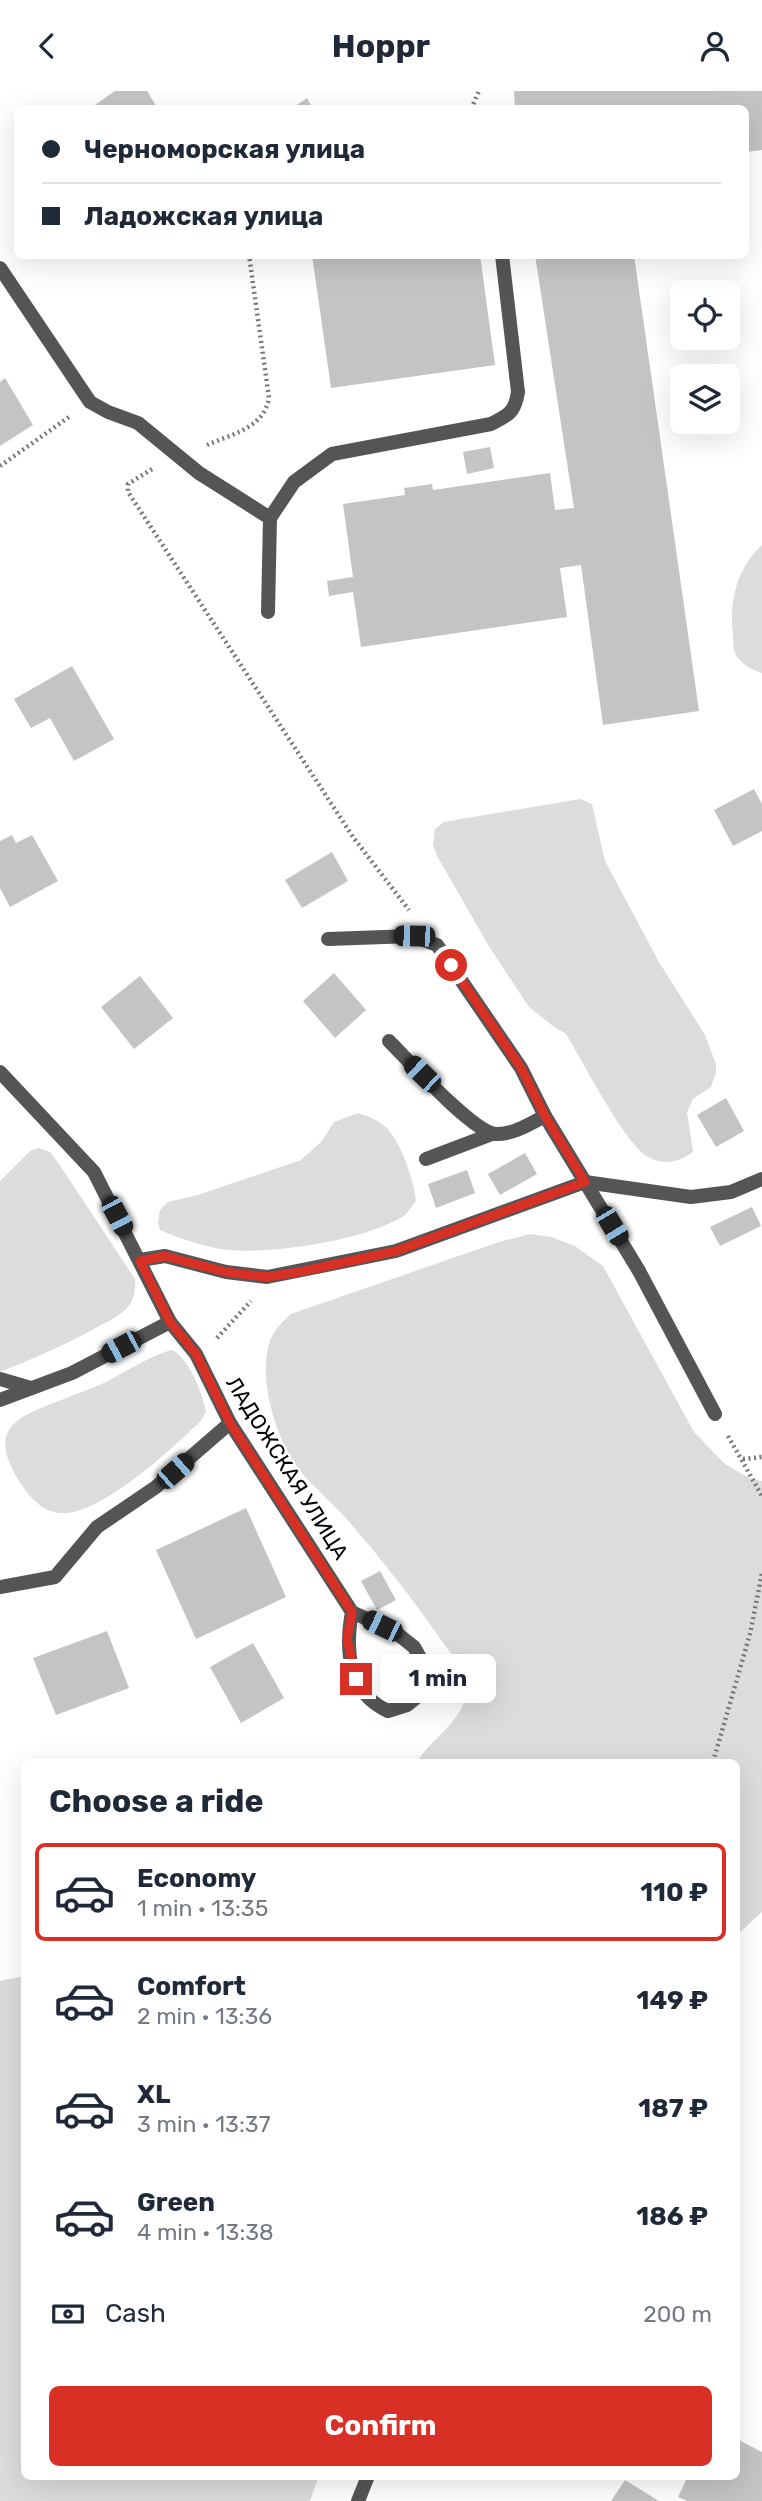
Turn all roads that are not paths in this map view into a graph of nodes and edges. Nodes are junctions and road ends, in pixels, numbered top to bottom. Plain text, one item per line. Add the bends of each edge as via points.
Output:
1 (502, 259) edge
2 (0, 268) edge
3 (270, 518) junction
4 (268, 612) dead end
5 (328, 939) dead end
6 (389, 1041) dead end
7 (0, 1072) edge
8 (545, 1116) junction
9 (492, 1134) junction
10 (426, 1159) dead end
11 (762, 1179) edge
12 (585, 1182) junction
13 (140, 1261) junction
14 (170, 1322) junction
15 (0, 1379) edge
16 (31, 1388) junction
17 (0, 1400) edge
18 (715, 1414) road end
19 (230, 1423) junction
20 (0, 1587) edge
21 (352, 1612) junction
22 (366, 2480) edge
23 (358, 2501) edge

1 - 3 lane via 518,391 516,405 508,415 491,424 332,454 294,482
2 - 3 lane via 90,402 138,423 175,456
3 - 4 lane
5 - 8 lane via 414,936 437,945 521,1068
6 - 9 lane via 472,1123
7 - 13 lane, ЛАДОЖСКАЯ УЛИЦА via 94,1172
8 - 9 lane via 506,1133
8 - 12 lane
9 - 10 lane
11 - 12 lane via 731,1192 691,1197
12 - 13 lane via 396,1251 267,1277 165,1256
12 - 18 lane via 639,1271
13 - 14 lane, ЛАДОЖСКАЯ УЛИЦА
14 - 16 lane via 72,1373
14 - 19 lane, ЛАДОЖСКАЯ УЛИЦА via 196,1354
15 - 16 lane
16 - 17 lane
19 - 20 lane via 156,1487 97,1527 55,1577
19 - 21 lane, ЛАДОЖСКАЯ УЛИЦА
21 - 21 lane via 395,1632 414,1647 424,1665 417,1697 407,1705 388,1711 362,1692 347,1639
22 - 23 lane

